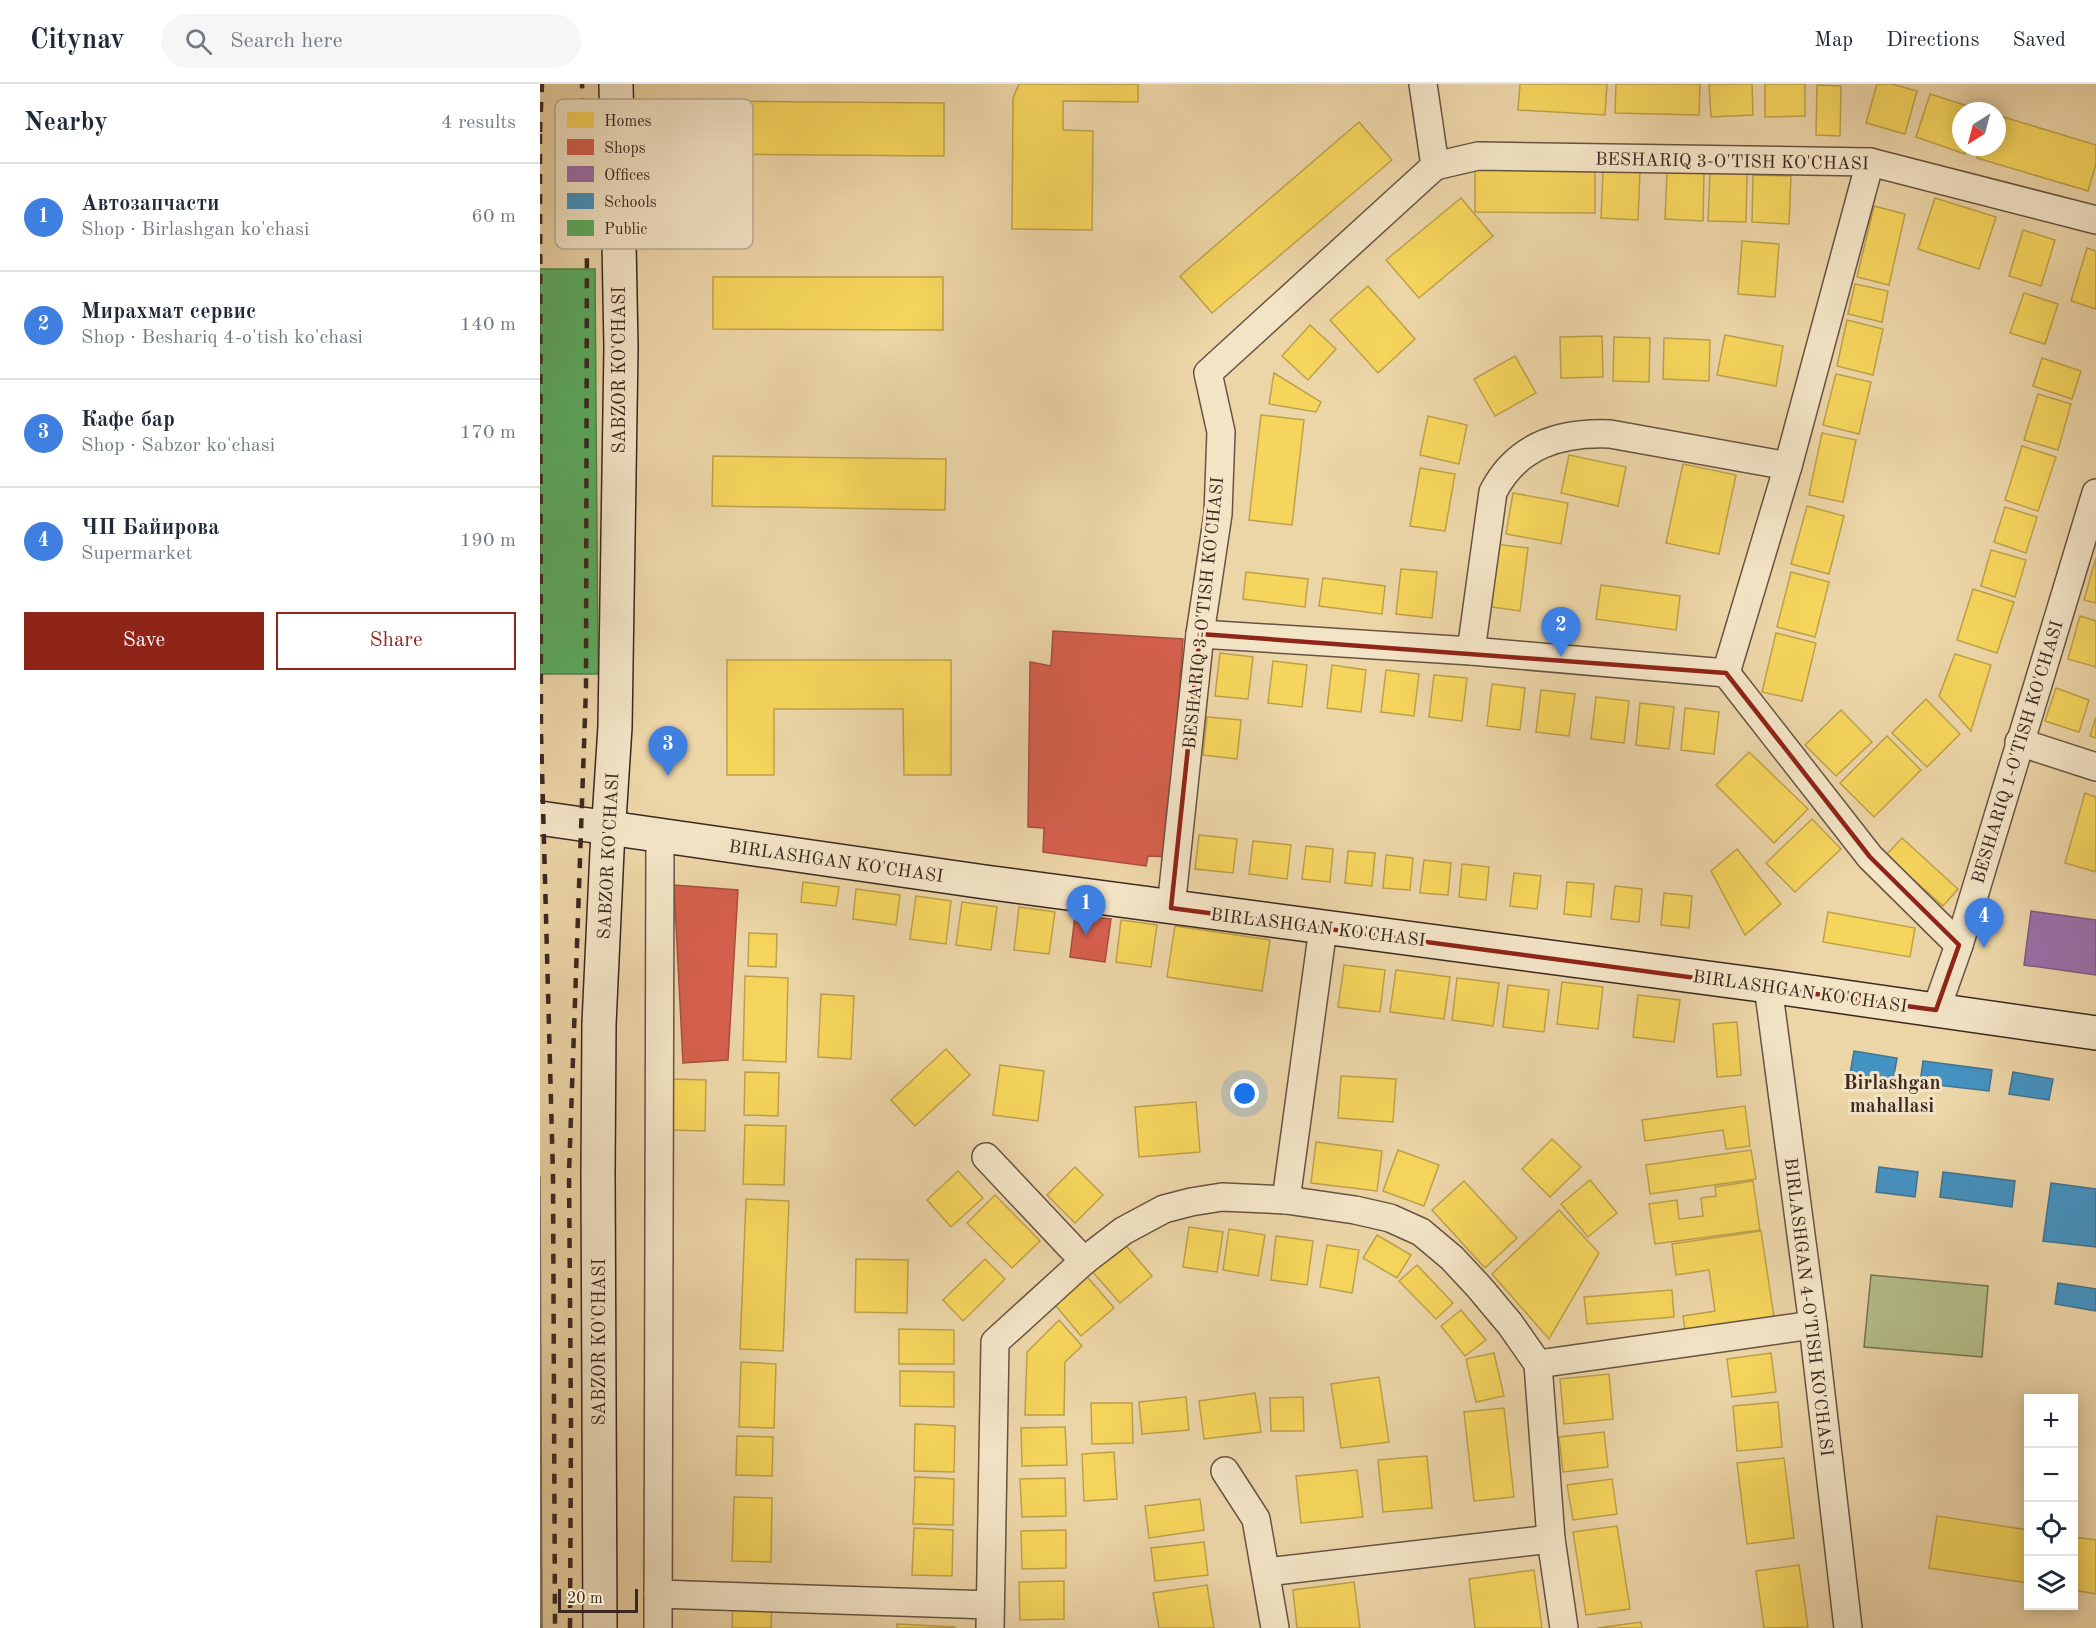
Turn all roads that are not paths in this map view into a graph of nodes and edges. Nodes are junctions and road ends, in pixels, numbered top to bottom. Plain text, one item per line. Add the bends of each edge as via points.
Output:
1 (616, 84) edge
2 (1423, 84) edge
3 (616, 99) edge
4 (1870, 162) junction
5 (1435, 166) junction
6 (2096, 220) edge
7 (619, 249) edge
8 (1788, 466) junction
9 (2096, 493) edge
10 (1200, 634) junction
11 (1471, 651) junction
12 (1726, 673) junction
13 (2019, 742) junction
14 (2096, 767) edge
15 (540, 818) edge
16 (608, 829) junction
17 (660, 836) junction
18 (1171, 908) junction
19 (1323, 928) junction
20 (1959, 945) junction
21 (1768, 986) junction
22 (1936, 1010) junction
23 (2096, 1033) edge
24 (986, 1157) dead end
25 (1286, 1200) junction
26 (1084, 1261) junction
27 (1813, 1325) junction
28 (1538, 1364) junction
29 (1225, 1471) dead end
30 (1551, 1539) junction
31 (1266, 1572) junction
32 (658, 1594) junction
33 (990, 1617) edge
34 (600, 1628) edge
35 (658, 1628) edge
36 (1275, 1628) edge
37 (1564, 1628) edge
38 (1848, 1628) edge

1 - 3 main road, SABZOR KO'CHASI
2 - 5 street
4 - 5 street, BESHARIQ 3-O'TISH KO'CHASI via 1478,156
4 - 6 street, BESHARIQ 3-O'TISH KO'CHASI
4 - 8 street
5 - 10 street, BESHARIQ 3-O'TISH KO'CHASI via 1208,373 1221,443 1218,514
7 - 16 main road, SABZOR KO'CHASI via 615,727
8 - 11 street via 1610,434 1556,438 1533,449 1510,466 1493,492
8 - 12 street
9 - 13 street, BESHARIQ 1-O'TISH KO'CHASI
10 - 11 street
10 - 18 street, BESHARIQ 3-O'TISH KO'CHASI
11 - 12 street
12 - 20 street via 1870,856
13 - 14 street
13 - 20 street, BESHARIQ 1-O'TISH KO'CHASI
15 - 16 main road, BIRLASHGAN KO'CHASI
16 - 17 main road, BIRLASHGAN KO'CHASI
16 - 34 main road, SABZOR KO'CHASI via 599,1024
17 - 18 main road, BIRLASHGAN KO'CHASI
17 - 32 street
18 - 19 main road, BIRLASHGAN KO'CHASI
19 - 21 main road, BIRLASHGAN KO'CHASI
19 - 25 street
20 - 22 street, BESHARIQ 1-O'TISH KO'CHASI
21 - 22 main road, BIRLASHGAN KO'CHASI
21 - 27 street, BIRLASHGAN 4-O'TISH KO'CHASI
22 - 23 main road, BIRLASHGAN KO'CHASI
24 - 26 street
25 - 26 street via 1222,1197 1164,1209 1123,1231
25 - 28 street via 1382,1216 1420,1232 1479,1287
26 - 33 street via 995,1342
27 - 28 street
27 - 38 street, BIRLASHGAN 4-O'TISH KO'CHASI
28 - 30 street
29 - 31 street via 1256,1519
30 - 31 street
30 - 37 street
31 - 36 street
32 - 33 street
32 - 35 street

